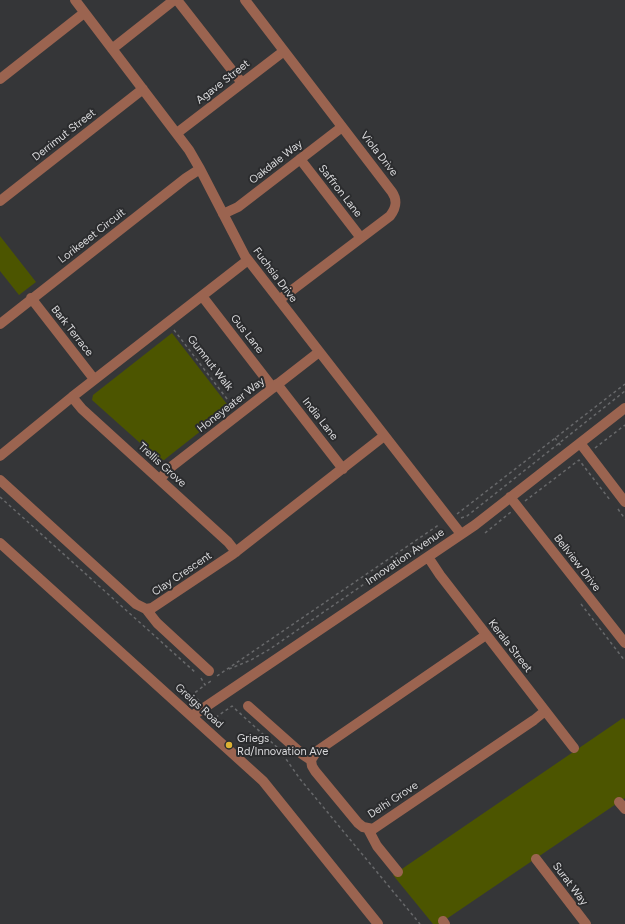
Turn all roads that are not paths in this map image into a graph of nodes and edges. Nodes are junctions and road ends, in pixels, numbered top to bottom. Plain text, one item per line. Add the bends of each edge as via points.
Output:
1 (75, 0) edge
2 (176, 0) edge
3 (245, 0) edge
4 (84, 13) junction
5 (112, 49) junction
6 (284, 51) junction
7 (2, 73) edge
8 (242, 83) junction
9 (143, 89) junction
10 (342, 127) junction
11 (177, 133) junction
12 (300, 159) junction
13 (200, 169) junction
14 (0, 201) edge
15 (223, 214) junction
16 (361, 238) junction
17 (248, 260) junction
18 (202, 296) junction
19 (31, 298) junction
20 (279, 300) junction
21 (0, 324) edge
22 (319, 352) junction
23 (94, 379) junction
24 (275, 386) junction
25 (72, 397) junction
26 (625, 408) edge
27 (384, 436) junction
28 (580, 443) junction
29 (0, 456) edge
30 (343, 469) junction
31 (160, 479) junction
32 (0, 480) edge
33 (510, 497) junction
34 (625, 502) edge
35 (461, 534) junction
36 (0, 543) edge
37 (236, 552) junction
38 (428, 557) junction
39 (146, 609) junction
40 (486, 635) junction
41 (625, 643) edge
42 (205, 675) road end
43 (248, 706) dead end
44 (545, 711) junction
45 (192, 716) junction
46 (574, 748) dead end
47 (311, 760) junction
48 (368, 829) junction
49 (536, 858) dead end
50 (398, 872) dead end
51 (378, 924) edge
52 (586, 924) edge

1 - 4 street, Fuchsia Drive
2 - 5 street
2 - 8 street
3 - 6 street, Viola Drive
4 - 5 street, Fuchsia Drive
4 - 7 street
5 - 9 street, Fuchsia Drive
6 - 8 street, Agave Street
6 - 10 street, Viola Drive
8 - 11 street, Agave Street
9 - 11 street, Fuchsia Drive
9 - 14 street, Derrimut Street
10 - 12 street, Oakdale Way
10 - 16 street, Viola Drive via 395,197 396,204 390,216
11 - 13 street, Fuchsia Drive
12 - 15 street, Oakdale Way via 238,207
12 - 16 street, Saffron Lane
13 - 15 street, Fuchsia Drive
13 - 19 street, Lorikeeet Circuit
15 - 17 street, Fuchsia Drive
16 - 20 street, Viola Drive
17 - 18 street
17 - 20 street, Fuchsia Drive
18 - 23 street
18 - 24 street, Gus Lane
19 - 21 street, Lorikeeet Circuit
19 - 23 street, Bark Terrace
20 - 22 street, Fuchsia Drive
22 - 24 street, Honeyeater Way
22 - 27 street, Fuchsia Drive
23 - 25 street
24 - 30 street, India Lane
24 - 31 street, Honeyeater Way via 171,467
25 - 29 street
25 - 31 street, Trellis Grove
26 - 28 street, Innovation Avenue
27 - 30 street, Clay Crescent
27 - 35 street, Fuchsia Drive
28 - 33 street, Innovation Avenue
28 - 34 street
30 - 37 street, Clay Crescent
31 - 37 street, Trellis Grove
32 - 39 street, Clay Crescent via 136,604
33 - 35 street, Innovation Avenue
33 - 41 street, Bellview Drive
35 - 38 street, Innovation Avenue
36 - 45 street, Greigs Road
37 - 39 street, Clay Crescent via 157,606
38 - 40 street, Kerala Street
38 - 45 street, Innovation Avenue
39 - 42 street
40 - 44 street, Kerala Street
40 - 47 street via 317,751
43 - 47 street
44 - 46 street, Kerala Street
44 - 48 street, Delhi Grove via 380,825
45 - 51 street, Greigs Road via 263,781
47 - 48 street, Delhi Grove via 320,777 358,823
48 - 50 street via 377,846
49 - 52 street, Surat Way

